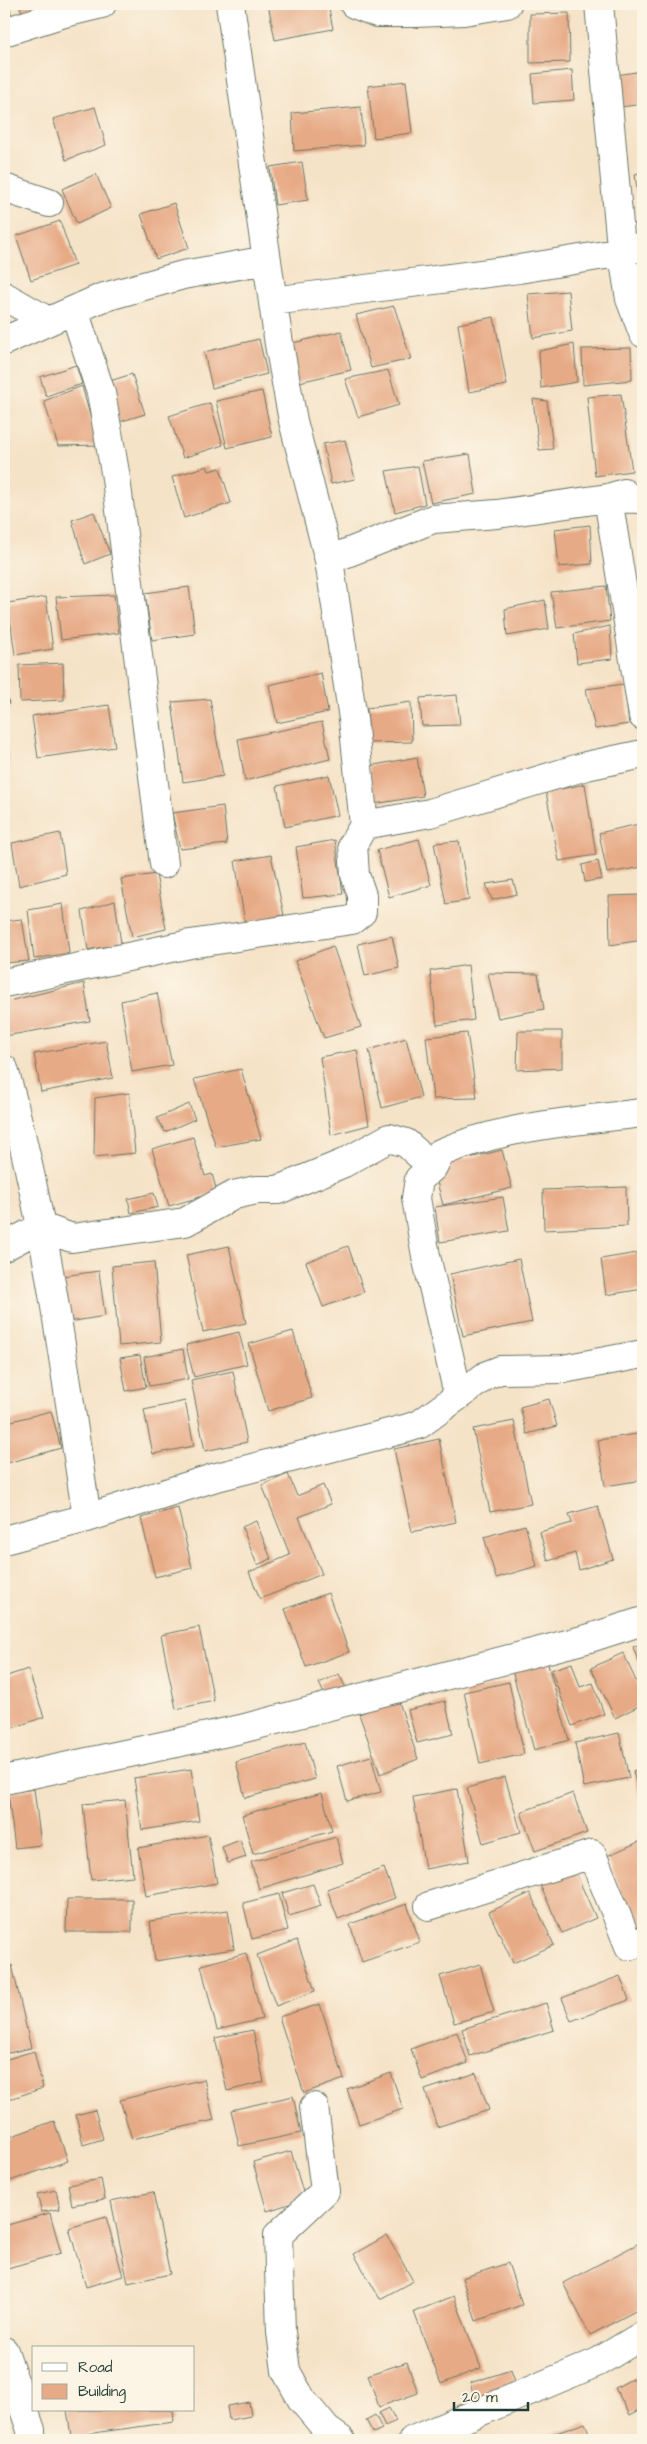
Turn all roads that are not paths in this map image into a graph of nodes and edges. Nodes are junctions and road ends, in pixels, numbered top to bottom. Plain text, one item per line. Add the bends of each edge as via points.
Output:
1 (102, 4) edge
2 (230, 4) edge
3 (354, 4) edge
4 (507, 4) edge
5 (599, 4) edge
6 (4, 32) edge
7 (4, 188) edge
8 (49, 203) dead end
9 (633, 249) edge
10 (267, 260) junction
11 (4, 296) edge
12 (273, 300) junction
13 (74, 310) junction
14 (48, 321) junction
15 (643, 333) edge
16 (4, 341) edge
17 (643, 486) edge
18 (608, 498) junction
19 (643, 500) edge
20 (329, 560) junction
21 (643, 716) edge
22 (643, 754) edge
23 (364, 825) junction
24 (164, 864) dead end
25 (4, 983) edge
26 (4, 1070) edge
27 (643, 1113) edge
28 (434, 1167) junction
29 (41, 1227) junction
30 (4, 1247) edge
31 (643, 1354) edge
32 (458, 1394) junction
33 (87, 1518) junction
34 (4, 1540) edge
35 (643, 1621) edge
36 (4, 1780) edge
37 (429, 1906) dead end
38 (643, 1941) edge
39 (314, 2107) dead end
40 (643, 2335) edge
41 (4, 2351) edge
42 (31, 2440) edge
43 (341, 2440) edge
44 (413, 2440) edge

1 - 6 street
2 - 10 street
3 - 4 street via 377,13 415,13 464,11
5 - 9 street
7 - 8 street
9 - 12 street via 519,269
9 - 15 street via 630,298
10 - 12 street
10 - 13 street via 183,275 102,298
11 - 14 street
12 - 20 street via 293,421
13 - 14 street
13 - 24 street via 101,393 116,478
14 - 16 street
17 - 18 street
18 - 19 street
18 - 20 street via 497,514 433,519
18 - 21 street
20 - 23 street via 353,719
22 - 23 street via 586,766 430,813
23 - 25 street via 353,844 362,912 352,920 190,944
26 - 29 street via 22,1134
27 - 28 street via 563,1122 458,1145 440,1153
28 - 29 street via 406,1143 389,1138 344,1163 278,1190 234,1195 185,1222 72,1238
28 - 32 street via 419,1178 416,1198
29 - 30 street
29 - 33 street
31 - 32 street via 563,1369 500,1370
32 - 33 street via 420,1424 213,1478
33 - 34 street
35 - 36 street via 590,1638 241,1729
37 - 38 street via 592,1854 629,1946
39 - 43 street via 325,2190 278,2235 281,2332 286,2371 302,2400 327,2430
40 - 44 street via 598,2362
41 - 42 street via 31,2430

